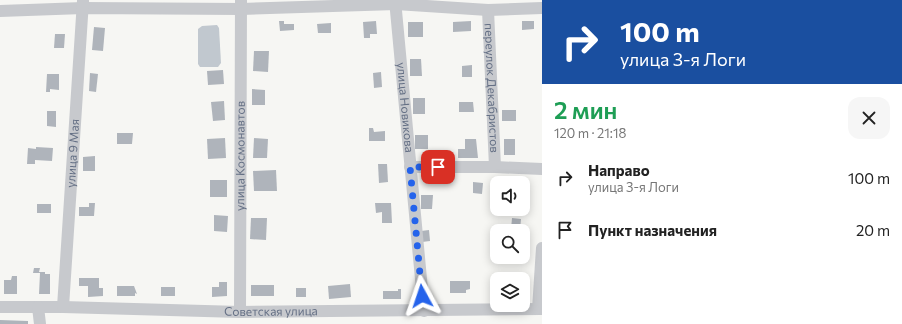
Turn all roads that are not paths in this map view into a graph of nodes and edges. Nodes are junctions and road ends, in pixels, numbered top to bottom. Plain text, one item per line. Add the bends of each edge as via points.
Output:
1 (395, 2) edge
2 (83, 4) edge
3 (241, 4) edge
4 (542, 8) edge
5 (488, 10) junction
6 (0, 11) edge
7 (410, 167) junction
8 (495, 167) junction
9 (542, 169) edge
10 (542, 248) edge
11 (0, 307) edge
12 (38, 307) junction
13 (63, 307) junction
14 (540, 309) edge
15 (424, 311) junction
16 (240, 312) junction
17 (40, 324) edge

1 - 3 street
1 - 5 street
1 - 7 street, улица Новикова
2 - 3 street
2 - 6 street
2 - 13 street, улица 9 Мая
3 - 16 street, улица Космонавтов
4 - 5 street
5 - 8 street, переулок Декабристов
7 - 8 street
7 - 15 street, улица Новикова
8 - 9 street
10 - 14 street
11 - 12 street, Советская улица
12 - 13 street, Советская улица
12 - 17 street
13 - 16 street, Советская улица
14 - 15 street, Советская улица
15 - 16 street, Советская улица

